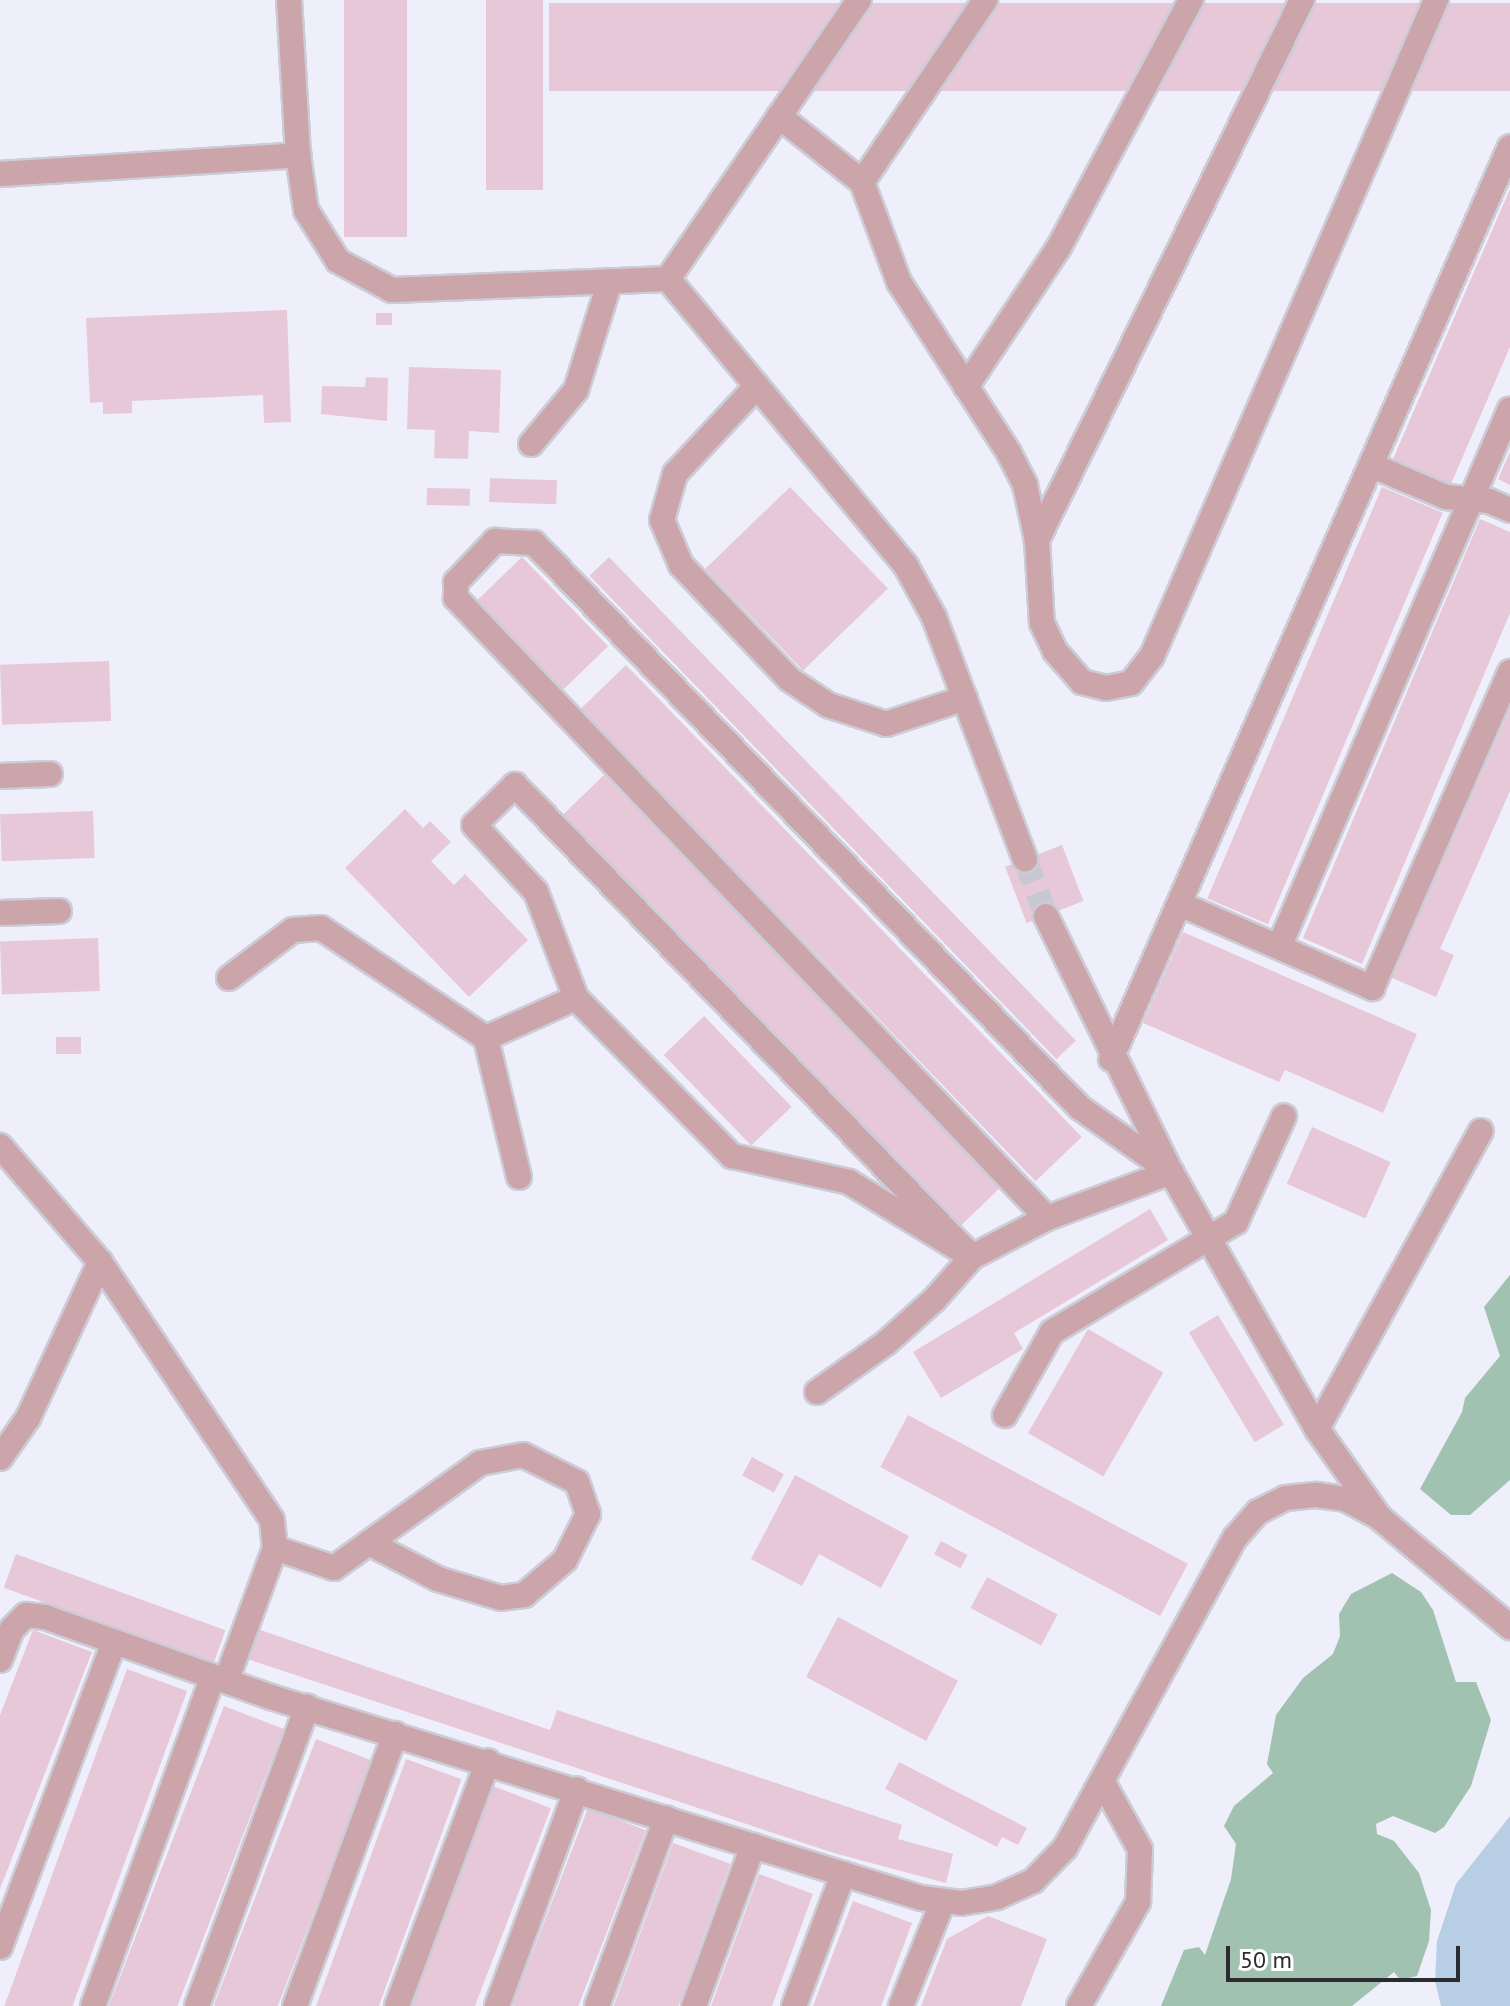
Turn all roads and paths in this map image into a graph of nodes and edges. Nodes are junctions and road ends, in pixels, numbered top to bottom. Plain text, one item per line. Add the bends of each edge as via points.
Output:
1 (289, 0) edge
2 (859, 0) edge
3 (985, 0) edge
4 (1191, 0) edge
5 (1302, 0) edge
6 (1436, 0) edge
7 (779, 116) junction
8 (1510, 147) edge
9 (298, 155) junction
10 (0, 174) edge
11 (862, 182) junction
12 (668, 279) junction
13 (610, 281) junction
14 (757, 386) junction
15 (966, 387) junction
16 (1510, 409) edge
17 (531, 444) dead end
18 (1371, 465) junction
19 (1471, 499) junction
20 (1510, 510) edge
21 (1037, 540) junction
22 (1510, 672) edge
23 (965, 698) junction
24 (50, 774) dead end
25 (0, 776) edge
26 (1025, 859) tunnel mouth
27 (1180, 904) junction
28 (59, 911) dead end
29 (0, 913) edge
30 (1046, 916) tunnel mouth
31 (1279, 947) junction
32 (229, 978) dead end
33 (576, 998) junction
34 (486, 1038) junction
35 (1111, 1059) junction
36 (1284, 1116) dead end
37 (1481, 1131) dead end
38 (0, 1146) edge
39 (1171, 1172) junction
40 (519, 1177) dead end
41 (1047, 1218) junction
42 (1208, 1239) junction
43 (972, 1257) junction
44 (100, 1262) junction
45 (817, 1392) dead end
46 (1005, 1415) dead end
47 (1317, 1429) junction
48 (0, 1458) edge
49 (1380, 1518) junction
50 (369, 1543) junction
51 (275, 1548) junction
52 (1510, 1627) edge
53 (114, 1642) junction
54 (0, 1660) edge
55 (219, 1679) junction
56 (307, 1707) junction
57 (395, 1734) junction
58 (488, 1761) junction
59 (1102, 1781) junction
60 (577, 1789) junction
61 (666, 1818) junction
62 (753, 1846) junction
63 (843, 1874) junction
64 (943, 1901) junction
65 (0, 1947) edge
66 (93, 2006) edge
67 (197, 2006) edge
68 (295, 2006) edge
69 (397, 2006) edge
70 (497, 2006) edge
71 (597, 2006) edge
72 (694, 2006) edge
73 (794, 2006) edge
74 (901, 2006) edge
75 (1079, 2006) edge

1 - 9 street
2 - 7 street
3 - 11 street
4 - 15 street via 1059,247
5 - 21 street
6 - 21 street via 1152,656 1131,683 1106,688 1082,682 1055,651 1036,589
7 - 11 street
7 - 12 street
8 - 18 street
9 - 10 street
9 - 13 street via 306,210 338,261 392,290
11 - 15 street via 899,282
12 - 13 street
12 - 14 street
13 - 17 street via 576,390
14 - 23 street via 906,566 934,617
14 - 23 street via 675,474 662,520 681,565 789,679 828,705 886,724
15 - 21 street via 1025,485
16 - 19 street
18 - 19 street via 1446,497
18 - 27 street
19 - 20 street
19 - 31 street
22 - 31 street via 1372,988
23 - 26 street
24 - 25 street
27 - 31 street
27 - 35 street
28 - 29 street
30 - 35 street
32 - 34 street via 293,930 321,928
33 - 34 street
33 - 43 street via 732,1156 849,1182
33 - 43 street via 536,892 474,825 515,785
34 - 40 street
35 - 39 street
36 - 42 street via 1236,1222
37 - 47 street
38 - 44 street
39 - 41 street
39 - 41 street via 1079,1107 534,543 495,541 456,582 456,598
39 - 42 street
41 - 43 street
42 - 46 street via 1052,1332
42 - 47 street
43 - 45 street via 896,1334
44 - 48 street via 28,1418
44 - 51 street via 272,1520
47 - 49 street
49 - 52 street
49 - 59 street via 1345,1499 1317,1495 1286,1498 1258,1512 1235,1538
50 - 50 street via 480,1463 523,1455 577,1482 588,1514 565,1560 524,1595 501,1598 438,1579
50 - 51 street via 334,1568
51 - 55 street
53 - 54 street via 26,1615 12,1629
53 - 55 street
53 - 65 street
55 - 56 street
55 - 66 street
56 - 57 street
56 - 67 street
57 - 58 street
57 - 68 street
58 - 60 street
58 - 69 street
59 - 64 street via 1065,1848 1033,1881 997,1897
59 - 75 street via 1140,1849 1138,1902
60 - 61 street
60 - 70 street
61 - 62 street
61 - 71 street
62 - 63 street
62 - 72 street
63 - 64 street
63 - 73 street
64 - 74 street

